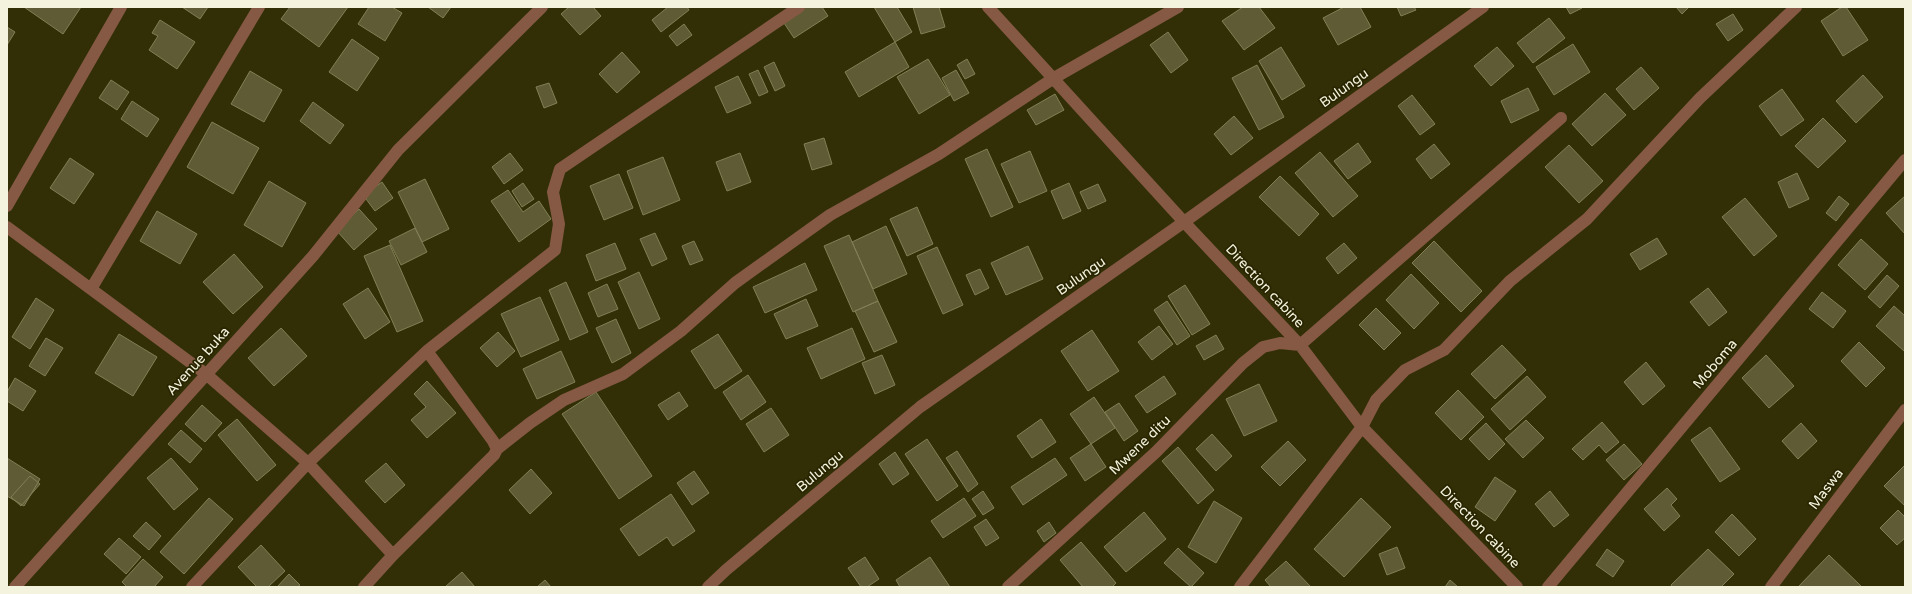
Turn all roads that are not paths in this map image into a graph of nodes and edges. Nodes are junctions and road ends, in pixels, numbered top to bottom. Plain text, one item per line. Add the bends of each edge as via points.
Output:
1 (121, 7) edge
2 (259, 7) edge
3 (542, 7) edge
4 (799, 7) edge
5 (988, 7) edge
6 (1178, 7) edge
7 (1483, 7) edge
8 (1796, 7) edge
9 (1054, 78) junction
10 (1561, 118) dead end
11 (1905, 160) edge
12 (7, 206) edge
13 (1184, 222) junction
14 (7, 227) edge
15 (91, 289) junction
16 (1300, 345) junction
17 (427, 351) junction
18 (206, 374) junction
19 (1905, 410) edge
20 (1362, 427) junction
21 (497, 449) junction
22 (308, 463) junction
23 (393, 555) junction
24 (15, 587) edge
25 (192, 587) edge
26 (364, 587) edge
27 (708, 587) edge
28 (1008, 587) edge
29 (1240, 587) edge
30 (1517, 587) edge
31 (1548, 587) edge
32 (1771, 587) edge

1 - 12 street
2 - 15 street
3 - 18 street, Avenue buka via 398,150 313,256
4 - 17 street via 560,168 554,192 559,224 555,250
5 - 9 street, Direction cabine
6 - 9 street
7 - 13 street, Bulungu
8 - 20 street via 1700,98 1587,219 1510,281 1444,350 1405,370 1376,400
9 - 13 street, Direction cabine
9 - 21 street via 939,154 830,215 735,283 681,331 623,374 564,400
10 - 16 street
11 - 31 street, Moboma
13 - 16 street, Direction cabine
13 - 27 street, Bulungu via 920,408
14 - 15 street
15 - 18 street
16 - 20 street, Direction cabine
16 - 28 street, Mwene ditu via 1280,343 1263,347 1243,363 1156,452
17 - 21 street
17 - 22 street
18 - 22 street
18 - 24 street, Avenue buka
19 - 32 street, Maswa
20 - 29 street
20 - 30 street, Direction cabine
21 - 23 street via 494,455
22 - 23 street
22 - 25 street
23 - 26 street

